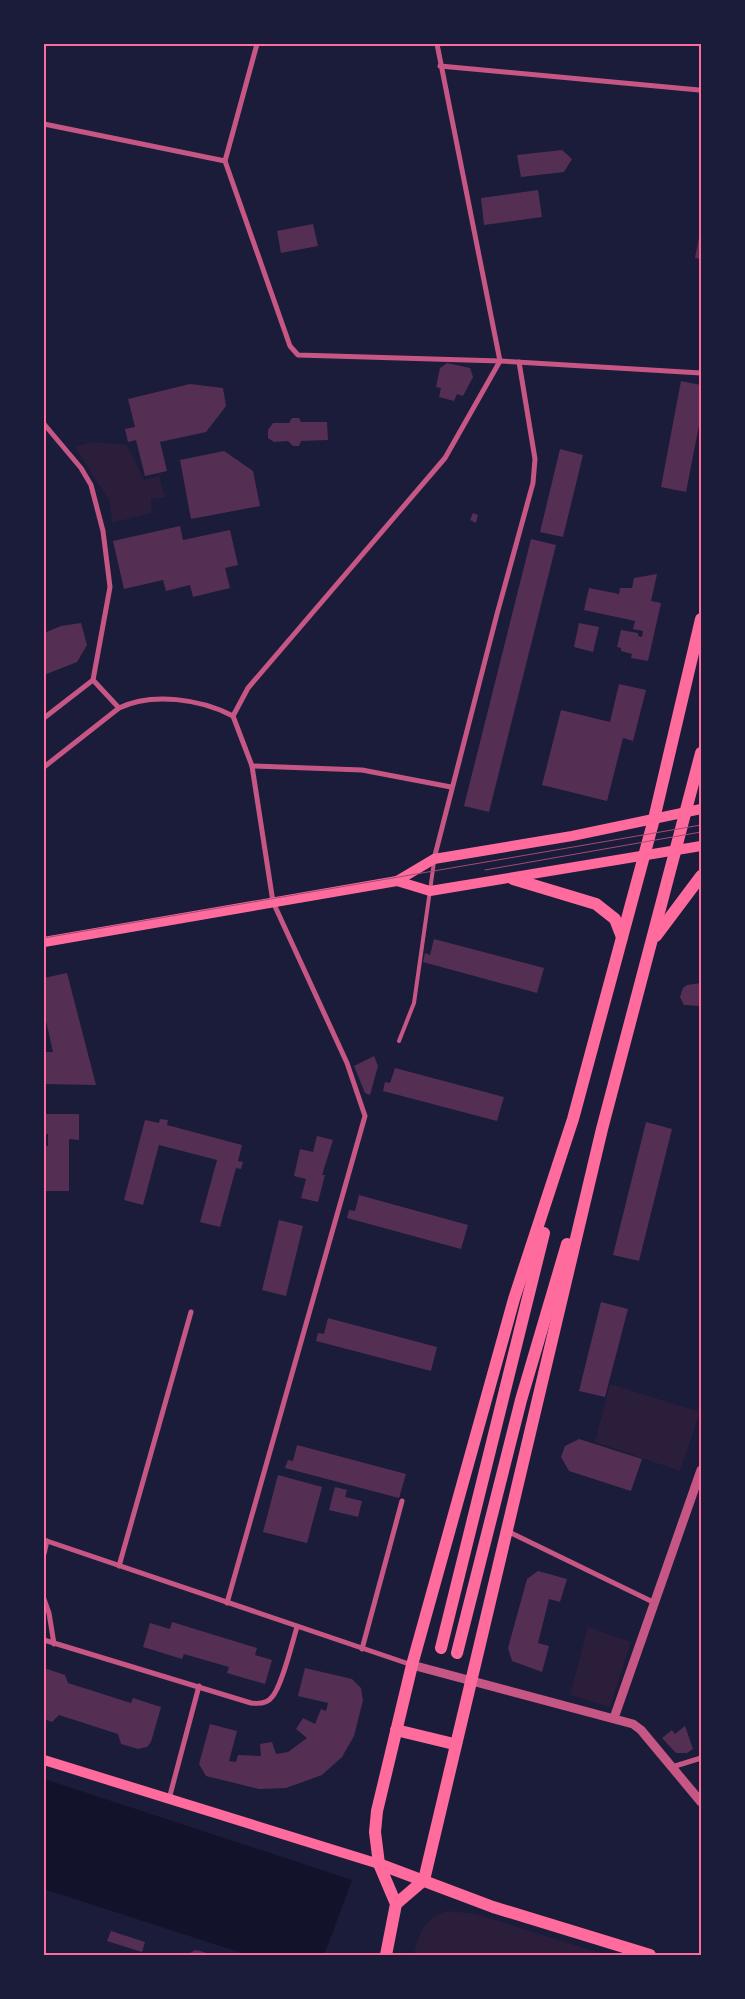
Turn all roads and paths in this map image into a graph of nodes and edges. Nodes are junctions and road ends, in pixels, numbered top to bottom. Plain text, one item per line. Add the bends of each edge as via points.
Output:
1 (257, 44) edge
2 (437, 44) edge
3 (440, 66) junction
4 (699, 90) dead end
5 (44, 124) edge
6 (225, 160) junction
7 (500, 361) junction
8 (519, 362) junction
9 (701, 373) edge
10 (44, 424) edge
11 (701, 619) edge
12 (93, 680) junction
13 (119, 708) junction
14 (233, 716) junction
15 (44, 718) edge
16 (701, 753) edge
17 (252, 766) junction
18 (44, 767) edge
19 (451, 788) junction
20 (701, 809) edge
21 (687, 812) junction
22 (654, 819) junction
23 (701, 846) edge
24 (677, 850) junction
25 (644, 856) junction
26 (434, 859) junction
27 (701, 876) edge
28 (513, 878) junction
29 (397, 881) junction
30 (430, 891) junction
31 (273, 902) junction
32 (622, 937) junction
33 (44, 942) edge
34 (648, 946) junction
35 (399, 1040) dead end
36 (573, 1119) junction
37 (602, 1128) junction
38 (191, 1312) dead end
39 (701, 1470) edge
40 (402, 1501) dead end
41 (506, 1530) junction
42 (45, 1541) edge
43 (44, 1554) edge
44 (119, 1566) junction
45 (44, 1599) edge
46 (227, 1603) junction
47 (655, 1603) junction
48 (297, 1627) junction
49 (44, 1640) edge
50 (54, 1644) junction
51 (441, 1648) dead end
52 (362, 1649) junction
53 (457, 1652) dead end
54 (412, 1665) junction
55 (470, 1680) junction
56 (199, 1686) junction
57 (614, 1718) junction
58 (396, 1730) junction
59 (454, 1744) junction
60 (701, 1758) edge
61 (44, 1760) edge
62 (672, 1767) junction
63 (169, 1800) junction
64 (701, 1802) edge
65 (380, 1864) junction
66 (424, 1880) junction
67 (396, 1904) junction
68 (386, 1955) edge
69 (650, 1955) edge

1 - 6 street
2 - 3 street
3 - 4 street
3 - 7 street
5 - 6 street
6 - 7 street via 293,351 305,356
7 - 8 street
7 - 14 street via 445,458 248,688
8 - 9 street
8 - 19 street via 535,459 534,477
10 - 12 street via 92,485 103,531 110,587
11 - 22 main road
12 - 13 street
12 - 15 street
13 - 14 street via 131,702 162,699 209,707
13 - 18 street
14 - 17 street
16 - 21 main road
17 - 19 street via 362,770
17 - 31 street
19 - 26 street
20 - 21 main road
21 - 22 main road
21 - 24 main road
22 - 25 main road
22 - 26 main road
23 - 24 main road
24 - 25 main road
24 - 34 main road
25 - 28 main road
25 - 32 main road
26 - 29 main road
26 - 30 lane
27 - 34 main road
28 - 30 main road
28 - 32 main road via 596,904 615,920
29 - 30 main road
29 - 31 main road
30 - 35 lane via 414,1003
31 - 33 main road
31 - 46 street via 347,1063 365,1116
32 - 36 main road
34 - 37 main road
36 - 51 main road
36 - 54 main road via 514,1299
37 - 41 main road
37 - 53 main road via 521,1400
38 - 44 street
39 - 47 street
40 - 52 street
41 - 47 street
41 - 55 main road
42 - 43 street
42 - 44 street
44 - 46 street
45 - 50 street
46 - 48 street
47 - 57 street
48 - 52 street
48 - 56 street via 278,1688 268,1701 251,1703
49 - 50 street
50 - 56 street
52 - 54 street
54 - 55 street
54 - 58 main road
55 - 57 street
55 - 59 main road
56 - 63 street
57 - 62 street via 638,1727
58 - 59 main road
58 - 65 main road via 377,1811 375,1832
59 - 66 main road
60 - 62 street
61 - 63 main road
62 - 64 street
63 - 65 main road
65 - 66 main road
65 - 67 main road
66 - 67 main road
66 - 69 main road via 493,1907
67 - 68 main road

